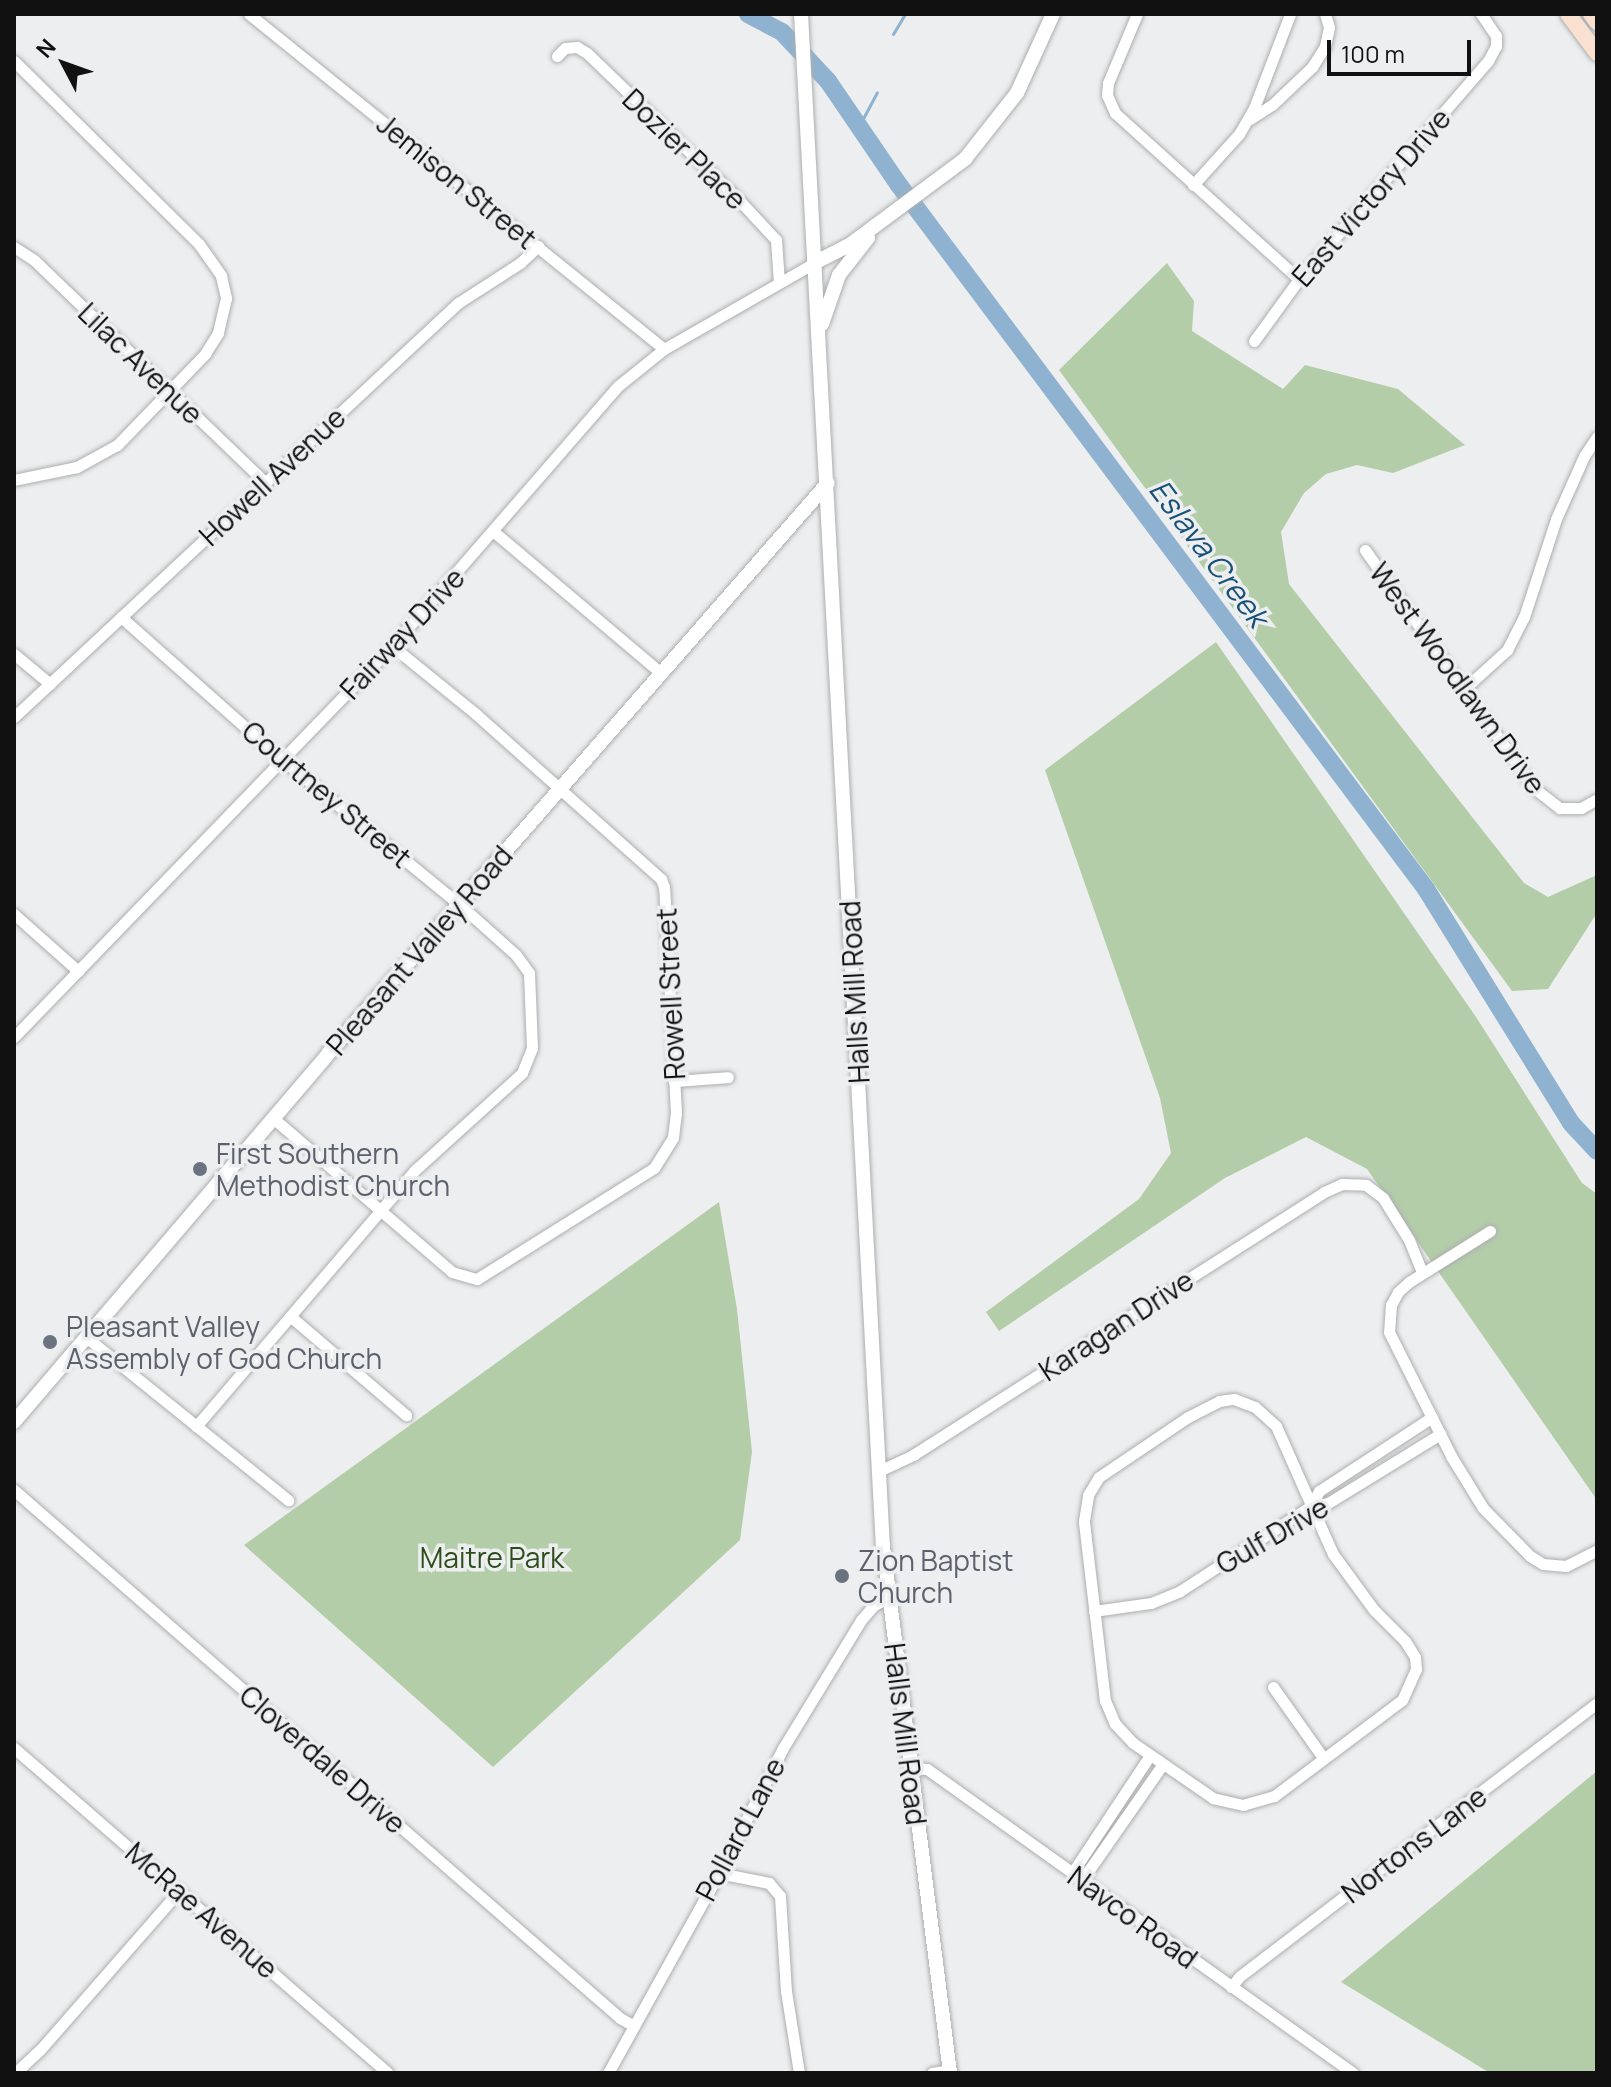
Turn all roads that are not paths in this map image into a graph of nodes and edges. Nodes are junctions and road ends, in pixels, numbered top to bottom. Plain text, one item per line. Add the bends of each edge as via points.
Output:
1 (249, 14) edge
2 (801, 14) edge
3 (1053, 14) edge
4 (1137, 14) edge
5 (1290, 14) edge
6 (1325, 14) edge
7 (1481, 14) edge
8 (1568, 14) edge
9 (1591, 14) edge
10 (1597, 22) edge
11 (1597, 53) edge
12 (557, 56) dead end
13 (14, 61) edge
14 (1247, 121) junction
15 (1193, 185) junction
16 (886, 218) junction
17 (538, 246) junction
18 (14, 247) edge
19 (814, 263) junction
20 (1299, 279) junction
21 (779, 283) junction
22 (819, 336) junction
23 (1254, 341) dead end
24 (664, 349) junction
25 (169, 391) junction
26 (1597, 437) edge
27 (14, 480) edge
28 (265, 482) junction
29 (828, 483) junction
30 (493, 531) junction
31 (1365, 550) dead end
32 (121, 617) junction
33 (392, 646) junction
34 (14, 654) edge
35 (662, 674) junction
36 (50, 684) junction
37 (1465, 688) junction
38 (14, 717) edge
39 (284, 759) junction
40 (561, 789) junction
41 (1597, 799) edge
42 (459, 904) junction
43 (14, 914) edge
44 (78, 971) junction
45 (14, 1037) edge
46 (728, 1077) dead end
47 (674, 1081) junction
48 (273, 1118) junction
49 (380, 1211) junction
50 (1490, 1231) dead end
51 (1422, 1273) junction
52 (290, 1316) junction
53 (86, 1337) junction
54 (406, 1415) dead end
55 (1432, 1417) junction
56 (14, 1422) edge
57 (196, 1426) junction
58 (1440, 1434) junction
59 (1365, 1461) junction
60 (879, 1471) junction
61 (1373, 1474) junction
62 (14, 1490) edge
63 (288, 1500) dead end
64 (1311, 1506) junction
65 (1597, 1550) edge
66 (888, 1598) junction
67 (1094, 1611) junction
68 (1273, 1687) dead end
69 (1595, 1707) edge
70 (14, 1748) edge
71 (1150, 1755) junction
72 (1324, 1759) junction
73 (1163, 1764) junction
74 (910, 1768) junction
75 (719, 1873) junction
76 (1077, 1876) junction
77 (179, 1891) junction
78 (1231, 1987) junction
79 (634, 2026) junction
80 (950, 2072) edge
81 (15, 2073) edge
82 (388, 2073) edge
83 (608, 2073) edge
84 (799, 2073) edge
85 (932, 2073) edge
86 (1353, 2073) edge

1 - 17 street, Jemison Street
2 - 19 street, Halls Mill Road
3 - 16 street via 1017,93 994,128 965,159
4 - 15 street via 1107,95 1123,124
5 - 14 street
6 - 14 street via 1325,46 1312,67
7 - 20 street, East Victory Drive via 1496,36 1488,61
8 - 11 main road
9 - 10 main road
12 - 21 street, Dozier Place via 565,48 587,53 738,199 776,240
13 - 25 street via 199,244 221,276 225,312 205,354
14 - 15 street
15 - 20 street
16 - 19 street
16 - 22 street via 839,275
17 - 24 street, Jemison Street
17 - 28 street, Howell Avenue via 458,303
18 - 25 street, Lilac Avenue via 34,260
19 - 21 street, Fairway Drive
19 - 22 street, Halls Mill Road
20 - 23 street, East Victory Drive
21 - 24 street, Fairway Drive
22 - 29 street, Halls Mill Road
24 - 30 street, Fairway Drive via 618,386
25 - 27 street via 98,458
25 - 28 street, Lilac Avenue
26 - 37 street via 1556,519 1513,639 1495,665
28 - 32 street, Howell Avenue
29 - 35 street, Pleasant Valley Road
29 - 60 street, Halls Mill Road
30 - 33 street, Fairway Drive
30 - 35 street
31 - 37 street, West Woodlawn Drive
32 - 36 street, Howell Avenue
32 - 39 street, Courtney Street
33 - 39 street, Fairway Drive
33 - 40 street, Rowell Street
34 - 36 street
35 - 40 street, Pleasant Valley Road
36 - 38 street, Howell Avenue
37 - 41 street, West Woodlawn Drive via 1545,799 1560,808 1581,808
39 - 42 street, Courtney Street
39 - 44 street, Fairway Drive
40 - 42 street, Pleasant Valley Road
40 - 47 street, Rowell Street via 655,871 664,887
42 - 48 street, Pleasant Valley Road
42 - 49 street, Courtney Street via 529,973 532,1048 514,1083 415,1170
43 - 44 street
44 - 45 street, Fairway Drive
46 - 47 street
47 - 49 street, Rowell Street via 673,1137 654,1168 490,1274 466,1279 452,1272
48 - 49 street
48 - 53 street, Pleasant Valley Road
49 - 52 street, Courtney Street
50 - 51 street
51 - 55 street via 1398,1292 1389,1332
51 - 60 street, Karagan Drive via 1383,1198 1355,1182 1324,1192 913,1455
52 - 54 street
52 - 57 street, Courtney Street
53 - 56 street, Pleasant Valley Road
53 - 57 street
55 - 58 street
55 - 59 street
57 - 63 street
58 - 61 street, Gulf Drive
58 - 65 street via 1483,1508 1530,1556 1566,1566
59 - 61 street
59 - 64 street via 1319,1491
60 - 66 street, Halls Mill Road
61 - 64 street, Gulf Drive via 1328,1503
62 - 79 street, Cloverdale Drive
64 - 67 street, Gulf Drive via 1180,1591 1151,1603
64 - 67 street via 1276,1426 1234,1399 1219,1401 1092,1485 1084,1521
64 - 72 street via 1333,1554 1415,1657 1416,1669 1402,1700
66 - 74 street, Halls Mill Road
66 - 75 street, Pollard Lane via 874,1605 840,1652
67 - 71 street via 1109,1712 1123,1734
68 - 72 street
69 - 78 street, Nortons Lane
70 - 77 street, McRae Avenue
71 - 73 street
71 - 76 street
72 - 73 street via 1274,1796 1233,1805 1213,1798
73 - 76 street
74 - 76 street, Navco Road via 927,1769
74 - 80 street, Halls Mill Road
75 - 79 street, Pollard Lane
75 - 84 street via 769,1883 780,1896 786,1991
76 - 78 street, Navco Road
77 - 81 street
77 - 82 street, McRae Avenue
78 - 86 street, Navco Road
79 - 83 street, Pollard Lane
80 - 85 street

